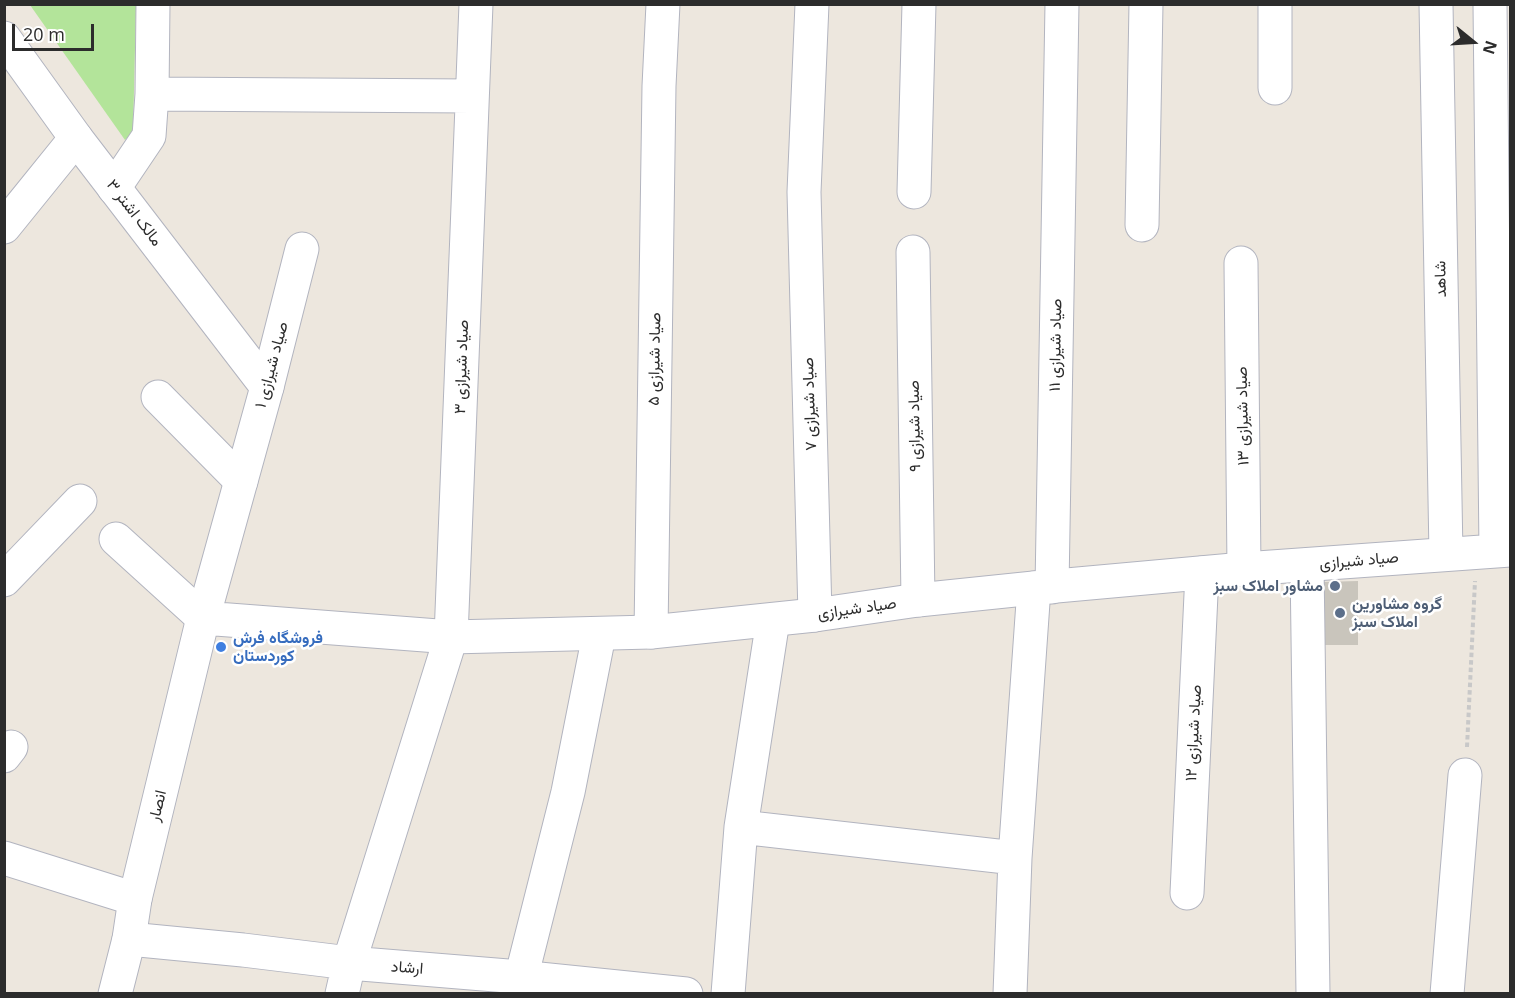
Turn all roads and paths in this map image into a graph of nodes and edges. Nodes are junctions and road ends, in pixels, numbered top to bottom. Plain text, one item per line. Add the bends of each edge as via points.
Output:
1 (153, 4) edge
2 (476, 4) edge
3 (663, 4) edge
4 (812, 4) edge
5 (919, 4) edge
6 (1062, 4) edge
7 (1146, 4) edge
8 (1275, 4) edge
9 (1436, 4) edge
10 (1490, 4) edge
11 (4, 38) edge
12 (1275, 88) dead end
13 (152, 94) junction
14 (472, 96) junction
15 (76, 138) junction
16 (114, 188) junction
17 (914, 192) dead end
18 (1142, 225) dead end
19 (4, 227) edge
20 (302, 249) dead end
21 (913, 252) dead end
22 (1241, 263) dead end
23 (267, 387) junction
24 (158, 397) dead end
25 (241, 481) junction
26 (80, 501) dead end
27 (116, 539) dead end
28 (1482, 551) edge
29 (1307, 565) junction
30 (1244, 569) junction
31 (1202, 573) junction
32 (4, 580) edge
33 (1043, 587) junction
34 (918, 600) junction
35 (815, 615) junction
36 (203, 618) junction
37 (773, 620) junction
38 (651, 632) junction
39 (598, 635) junction
40 (451, 637) junction
41 (1465, 775) joint
42 (741, 827) junction
43 (4, 858) edge
44 (1015, 858) junction
45 (1187, 893) dead end
46 (135, 899) junction
47 (129, 939) junction
48 (346, 978) edge
49 (519, 985) edge
50 (115, 993) edge
51 (686, 993) edge
52 (728, 993) edge
53 (1010, 993) edge
54 (1313, 993) edge
55 (1447, 993) edge

1 - 13 street
2 - 14 street, صیاد شیرازی ۳
3 - 38 street, صیاد شیرازی ۵
4 - 35 street, صیاد شیرازی ۷ via 804,192
5 - 17 street
6 - 33 street, صیاد شیرازی ۱۱
7 - 18 street
8 - 12 street
9 - 28 street, شاهد
10 - 28 street
11 - 15 street, مالک اشتر ۳
13 - 14 street
13 - 16 street via 149,136
14 - 40 street, صیاد شیرازی ۳
15 - 16 street, مالک اشتر ۳
15 - 19 street
16 - 23 street, مالک اشتر ۳
20 - 23 street, صیاد شیرازی ۱
21 - 34 street, صیاد شیرازی ۹
22 - 30 street, صیاد شیرازی ۱۳
23 - 25 street, صیاد شیرازی ۱
24 - 25 street
25 - 36 street, صیاد شیرازی ۱
26 - 32 street
27 - 36 street
28 - 29 street, صیاد شیرازی
28 - 41 path
29 - 30 street, صیاد شیرازی
29 - 54 street
30 - 31 street, صیاد شیرازی
31 - 33 street, صیاد شیرازی
31 - 45 street, صیاد شیرازی ۱۲
33 - 34 street, صیاد شیرازی
33 - 44 street, صیاد شیرازی ۱۱
34 - 35 street, صیاد شیرازی
35 - 37 street, صیاد شیرازی
36 - 40 street, صیاد شیرازی
36 - 46 street, انصار
37 - 38 street, صیاد شیرازی
37 - 42 street
38 - 39 street, صیاد شیرازی
39 - 40 street, صیاد شیرازی
39 - 49 street via 568,792
40 - 48 street, صیاد شیرازی ۳
41 - 55 street
42 - 44 street
42 - 52 street
43 - 46 street
44 - 53 street, صیاد شیرازی ۱۱
46 - 47 street, انصار
47 - 48 street, ارشاد
47 - 50 street, انصار
48 - 49 street, ارشاد
49 - 51 street, ارشاد

